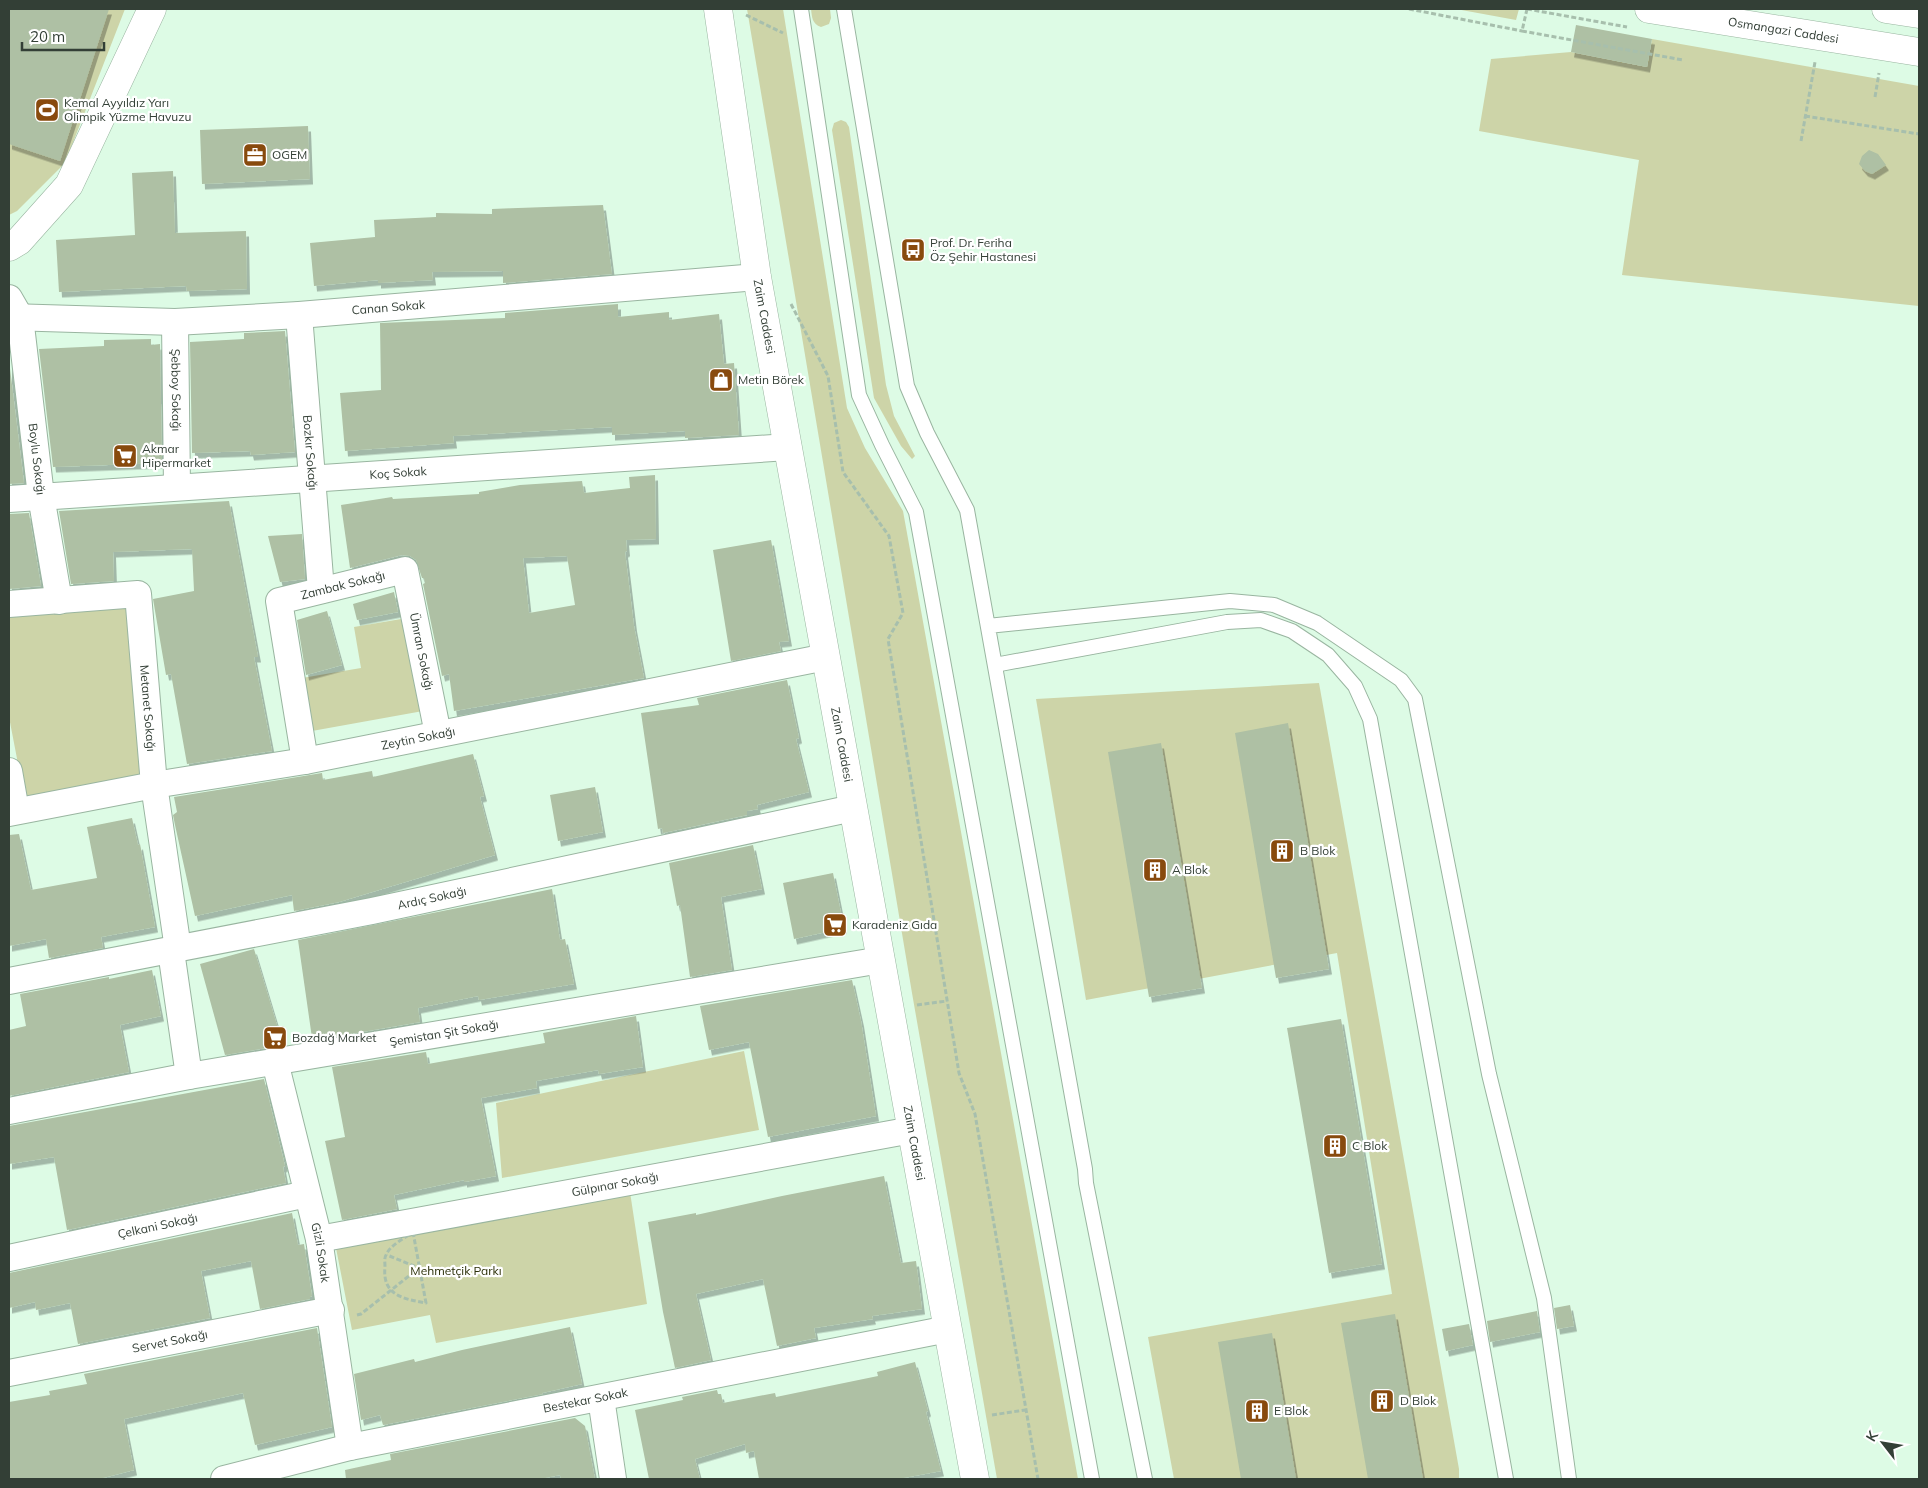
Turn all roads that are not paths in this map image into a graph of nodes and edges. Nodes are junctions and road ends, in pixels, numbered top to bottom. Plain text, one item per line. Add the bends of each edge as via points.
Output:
1 (152, 9) edge
2 (801, 9) edge
3 (844, 9) edge
4 (1649, 9) edge
5 (1886, 9) edge
6 (730, 11) edge
7 (1919, 14) edge
8 (1919, 52) edge
9 (9, 247) edge
10 (757, 277) junction
11 (13, 310) edge
12 (299, 315) junction
13 (175, 322) junction
14 (788, 447) junction
15 (313, 479) junction
16 (177, 487) junction
17 (41, 496) junction
18 (9, 499) edge
19 (405, 570) joint
20 (321, 590) junction
21 (59, 601) junction
22 (9, 604) edge
23 (988, 626) junction
24 (826, 658) junction
25 (995, 665) junction
26 (438, 734) junction
27 (305, 761) junction
28 (9, 771) edge
29 (154, 785) junction
30 (853, 808) junction
31 (13, 812) edge
32 (175, 950) junction
33 (880, 960) junction
34 (9, 981) edge
35 (275, 1062) junction
36 (189, 1076) junction
37 (9, 1110) edge
38 (912, 1130) junction
39 (307, 1194) junction
40 (319, 1239) junction
41 (9, 1258) edge
42 (331, 1315) junction
43 (948, 1329) junction
44 (9, 1373) edge
45 (600, 1398) junction
46 (350, 1447) junction
47 (235, 1478) edge
48 (613, 1479) edge
49 (975, 1479) edge
50 (1092, 1479) edge
51 (1145, 1479) edge
52 (1506, 1479) edge
53 (1569, 1479) edge

1 - 9 street via 69,185 19,241
2 - 50 lane via 859,395 916,512
3 - 23 lane via 907,386 967,510
4 - 8 street, Osmangazi Caddesi
5 - 7 street
6 - 10 street, Zaim Caddesi
10 - 12 street, Canan Sokak
10 - 14 street, Zaim Caddesi
11 - 13 street, Canan Sokak
11 - 17 street, Boylu Sokağı
12 - 13 street, Canan Sokak
12 - 15 street, Bozkır Sokağı
13 - 16 street, Şebboy Sokağı
14 - 15 street, Koç Sokak
14 - 24 street, Zaim Caddesi
15 - 16 street, Koç Sokak
15 - 20 street, Bozkır Sokağı
16 - 17 street, Koç Sokak
17 - 18 street, Koç Sokak
17 - 21 street, Boylu Sokağı
19 - 20 street, Zambak Sokağı
19 - 26 street, Ümran Sokağı
20 - 27 street, Zambak Sokağı via 279,601
21 - 22 street, Metanet Sokağı
21 - 29 street, Metanet Sokağı via 138,594
23 - 25 lane
23 - 53 lane via 1230,601 1274,605 1324,629 1401,680 1415,699 1489,1074 1544,1298
24 - 26 street, Zeytin Sokağı
24 - 30 street, Zaim Caddesi
25 - 51 lane via 1086,1183
25 - 52 lane via 1227,622 1261,620 1292,631 1328,655 1355,686 1370,719
26 - 27 street, Zeytin Sokağı
27 - 29 street, Zeytin Sokağı
28 - 31 street
29 - 31 street, Zeytin Sokağı
29 - 32 street, Metanet Sokağı
30 - 32 street, Ardıç Sokağı
30 - 33 street, Zaim Caddesi
32 - 34 street, Ardıç Sokağı
32 - 36 street, Metanet Sokağı
33 - 35 street, Şemistan Şit Sokağı
33 - 38 street, Zaim Caddesi
35 - 36 street, Şemistan Şit Sokağı
35 - 39 street, Gizli Sokak
36 - 37 street, Şemistan Şit Sokağı
38 - 40 street, Gülpınar Sokağı
38 - 43 street, Zaim Caddesi
39 - 40 street, Gizli Sokak
39 - 41 street, Çelkani Sokağı
40 - 42 street, Gizli Sokak
42 - 44 street, Servet Sokağı
42 - 46 street, Gizli Sokak
43 - 45 street, Bestekar Sokak
43 - 49 street, Zaim Caddesi
45 - 46 street, Bestekar Sokak
45 - 48 street
46 - 47 street, Bestekar Sokak

